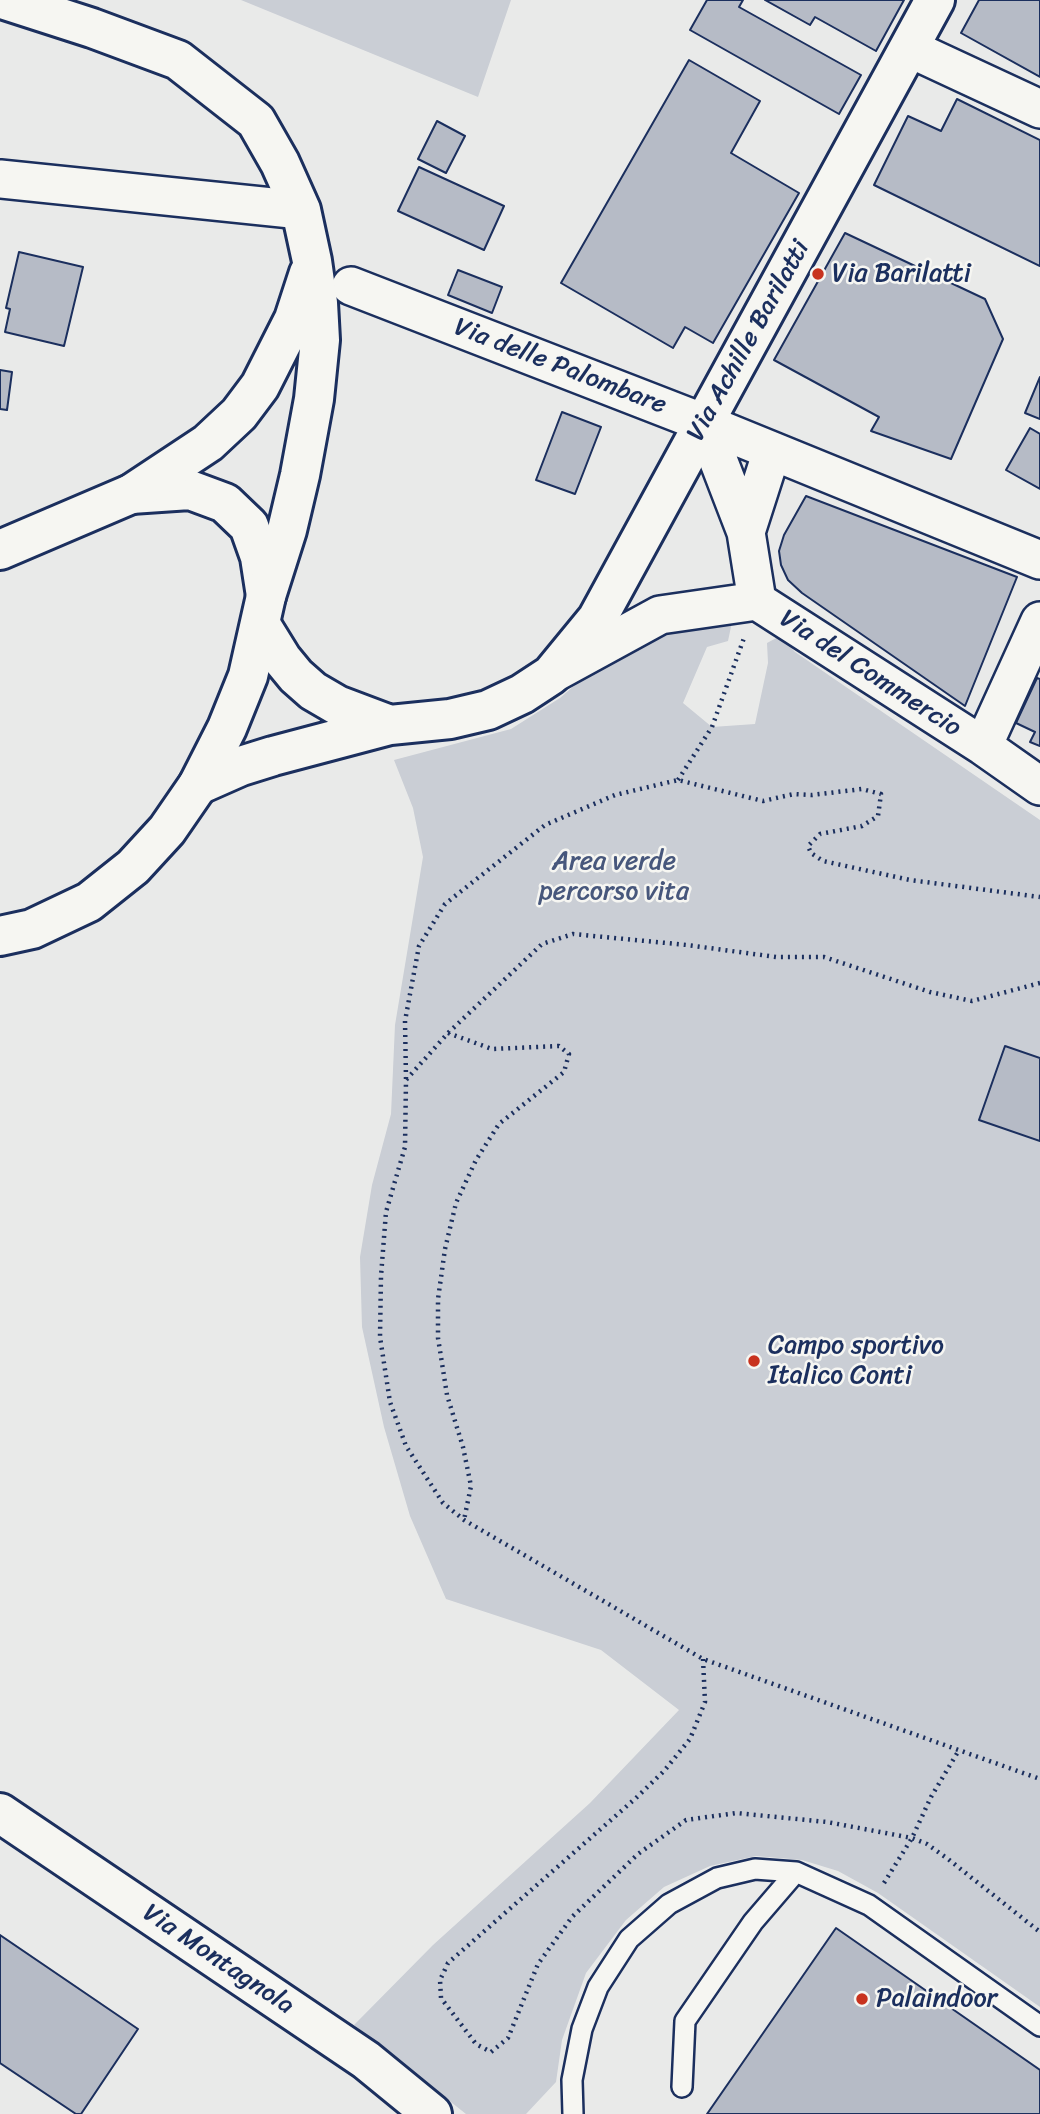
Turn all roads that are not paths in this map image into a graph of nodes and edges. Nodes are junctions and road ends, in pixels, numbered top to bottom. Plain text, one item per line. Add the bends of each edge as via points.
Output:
1 (5, 0) edge
2 (935, 0) edge
3 (909, 48) junction
4 (1040, 109) edge
5 (0, 179) edge
6 (301, 210) junction
7 (312, 261) junction
8 (351, 286) dead end
9 (704, 423) junction
10 (772, 451) junction
11 (131, 494) junction
12 (746, 532) junction
13 (7, 542) edge
14 (1040, 560) edge
15 (757, 601) junction
16 (264, 610) junction
17 (1040, 621) edge
18 (551, 675) junction
19 (390, 725) junction
20 (983, 746) junction
21 (198, 785) junction
22 (1040, 786) edge
23 (0, 936) edge
24 (0, 1813) edge
25 (796, 1872) junction
26 (1040, 2026) edge
27 (682, 2087) dead end
28 (432, 2114) edge
29 (573, 2114) edge

1 - 6 main road via 178,60 256,121
2 - 3 main road, Via Achille Barilatti
3 - 4 street
3 - 9 main road, Via Achille Barilatti
5 - 6 street
6 - 7 main road
7 - 11 main road via 277,356 239,414 208,443
7 - 16 main road, Via Achille Barilatti via 320,340 314,399 287,530
8 - 9 street, Via delle Palombare
9 - 10 street, Via delle Palombare
9 - 12 street, Via del Commercio
9 - 18 main road, Via Achille Barilatti via 597,618
10 - 12 street, Via del Commercio
10 - 14 street, Via delle Palombare
11 - 13 main road
11 - 16 main road, Via Achille Barilatti via 190,489 225,503 249,526 260,556
12 - 15 street, Via del Commercio
15 - 18 street, Via Achille Barilatti via 660,615
15 - 20 street, Via del Commercio
16 - 19 main road, Via Achille Barilatti via 282,659 296,676 337,705
16 - 21 main road, Via Achille Barilatti via 248,676
17 - 20 street
18 - 19 main road, Via Achille Barilatti via 488,710
19 - 21 main road, Via Achille Barilatti via 272,756
20 - 22 street, Via del Commercio
21 - 23 main road, Via Achille Barilatti via 167,830 133,867 89,902 32,929
24 - 28 main road, Via Montagnola via 366,2060
25 - 26 lane via 869,1905
25 - 27 lane via 753,1922 685,2021
25 - 29 lane via 755,1870 717,1878 669,1904 629,1939 598,1987 582,2029 572,2080

